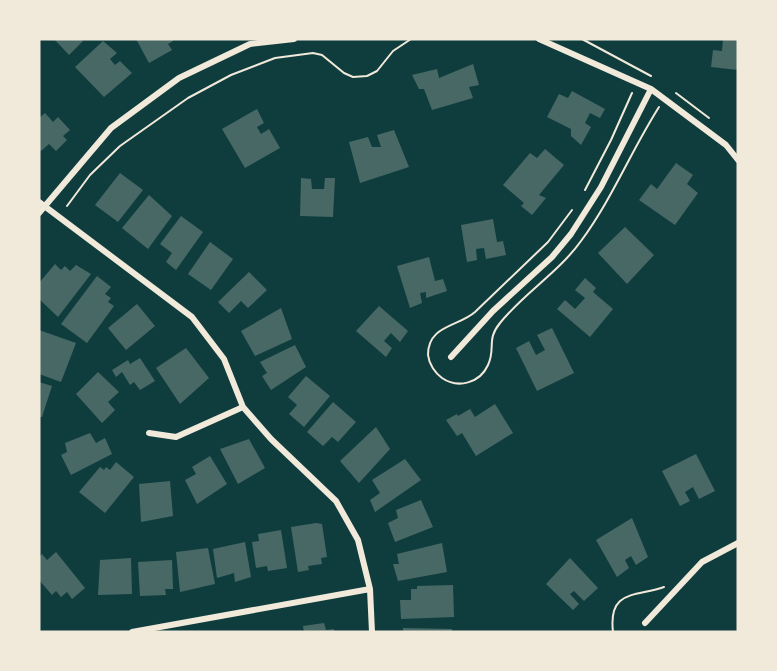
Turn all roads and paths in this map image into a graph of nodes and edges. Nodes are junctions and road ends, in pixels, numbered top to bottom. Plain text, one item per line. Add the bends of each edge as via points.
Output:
1 (294, 39) edge
2 (411, 39) edge
3 (539, 39) edge
4 (249, 42) edge
5 (651, 88) junction
6 (738, 160) edge
7 (41, 204) edge
8 (67, 207) dead end
9 (39, 213) edge
10 (451, 357) dead end
11 (243, 407) junction
12 (149, 433) dead end
13 (738, 543) edge
14 (668, 583) dead end
15 (370, 589) junction
16 (645, 623) dead end
17 (132, 632) edge
18 (372, 632) edge
19 (613, 632) edge

1 - 4 street
2 - 8 path via 367,76 353,77 313,53 275,57 231,75 189,98 120,146 90,175
3 - 5 street
4 - 7 street via 179,78 111,128
5 - 6 street via 726,145
5 - 10 street via 601,187 571,234
7 - 9 street
7 - 11 street via 192,317 224,359
11 - 12 street via 176,437
11 - 15 street via 336,501 358,540
13 - 16 street via 702,562
14 - 19 path via 663,588 623,599 614,610
15 - 17 street
15 - 18 street

